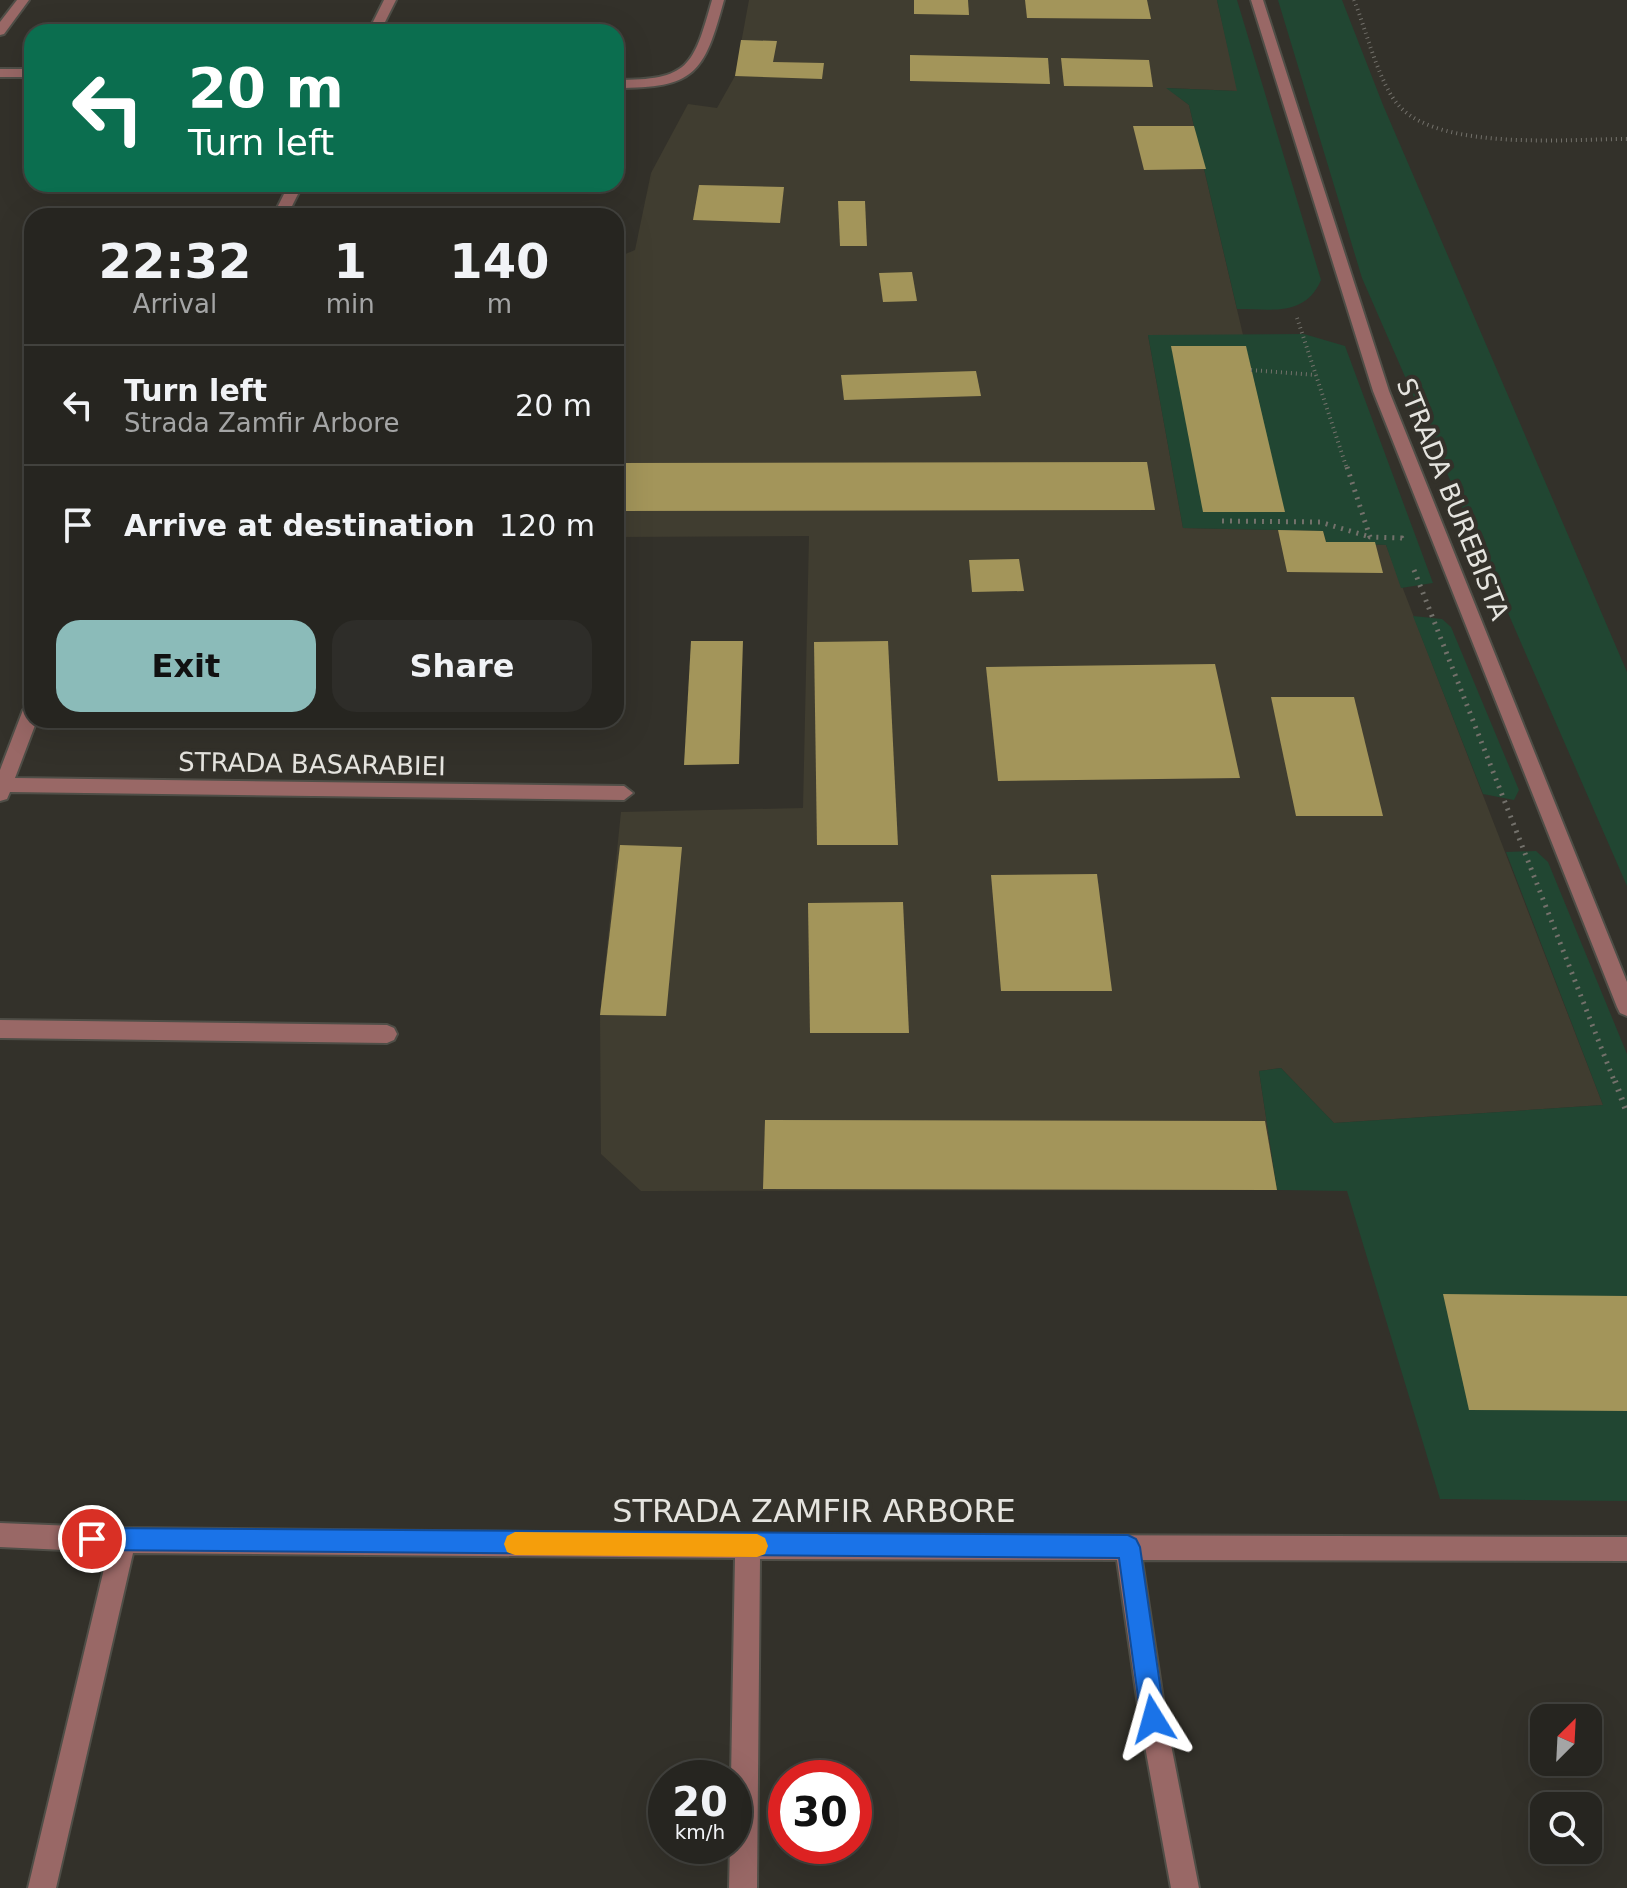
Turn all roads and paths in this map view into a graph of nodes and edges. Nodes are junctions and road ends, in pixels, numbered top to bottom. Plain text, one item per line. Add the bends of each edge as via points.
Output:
1 (23, 0) edge
2 (390, 0) edge
3 (718, 0) edge
4 (1257, 0) edge
5 (1354, 0) edge
6 (378, 24) edge
7 (0, 31) edge
8 (0, 73) edge
9 (24, 73) edge
10 (624, 84) edge
11 (1627, 139) edge
12 (1297, 318) dead end
13 (1251, 370) dead end
14 (1316, 375) junction
15 (1222, 521) dead end
16 (1370, 537) junction
17 (1407, 551) dead end
18 (1411, 564) dead end
19 (25, 728) edge
20 (1, 788) edge
21 (624, 793) dead end
22 (1627, 1007) edge
23 (0, 1029) edge
24 (387, 1034) dead end
25 (1627, 1113) edge
26 (0, 1535) edge
27 (123, 1540) junction
28 (748, 1546) junction
29 (1128, 1547) junction
30 (1627, 1549) edge
31 (42, 1888) edge
32 (743, 1888) edge
33 (1185, 1888) edge

1 - 7 street
2 - 6 street
3 - 10 street via 700,57 686,74 662,83
4 - 22 street, STRADA BUREBISTA via 1381,391
5 - 11 path via 1400,107 1428,126 1488,138
8 - 9 street
12 - 14 path
13 - 14 path
14 - 16 path
15 - 16 path via 1320,522
16 - 17 path via 1402,538
18 - 25 path
19 - 20 street
20 - 21 street, STRADA BASARABIEI
23 - 24 street
26 - 27 street, STRADA ZAMFIR ARBORE
27 - 28 street, STRADA ZAMFIR ARBORE
27 - 31 street
28 - 29 street, STRADA ZAMFIR ARBORE
28 - 32 street
29 - 30 street, STRADA ZAMFIR ARBORE
29 - 33 street

